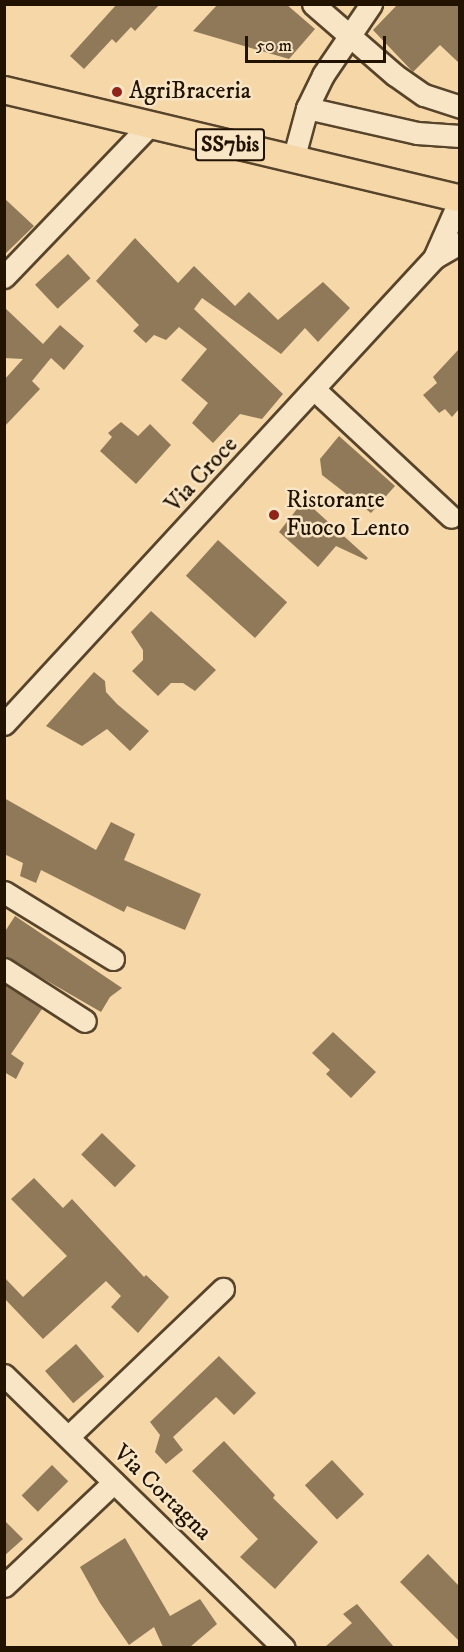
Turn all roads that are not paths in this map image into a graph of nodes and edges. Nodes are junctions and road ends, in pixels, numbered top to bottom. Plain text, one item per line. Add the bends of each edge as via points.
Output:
1 (313, 4) edge
2 (370, 4) edge
3 (349, 38) junction
4 (4, 90) edge
5 (459, 107) edge
6 (307, 108) junction
7 (150, 125) junction
8 (459, 136) edge
9 (293, 160) junction
10 (458, 202) edge
11 (451, 251) edge
12 (4, 278) edge
13 (315, 390) junction
14 (452, 518) dead end
15 (4, 724) edge
16 (4, 892) edge
17 (113, 959) dead end
18 (4, 969) edge
19 (85, 1021) dead end
20 (223, 1289) dead end
21 (4, 1375) edge
22 (69, 1436) junction
23 (114, 1482) junction
24 (4, 1586) edge
25 (284, 1647) edge

1 - 3 street
2 - 3 street
3 - 5 street via 424,95
3 - 6 street via 323,75
4 - 7 main road, SS7bis
6 - 8 street via 417,133
6 - 9 street
7 - 9 main road, SS7bis
7 - 12 street
9 - 10 main road, SS7bis
10 - 11 street, Via Croce
11 - 13 street, Via Croce
13 - 14 street
13 - 15 street, Via Croce
16 - 17 street
18 - 19 street
20 - 22 street
21 - 22 street, Via Cortagna
22 - 23 street, Via Cortagna
23 - 24 street
23 - 25 street, Via Cortagna

